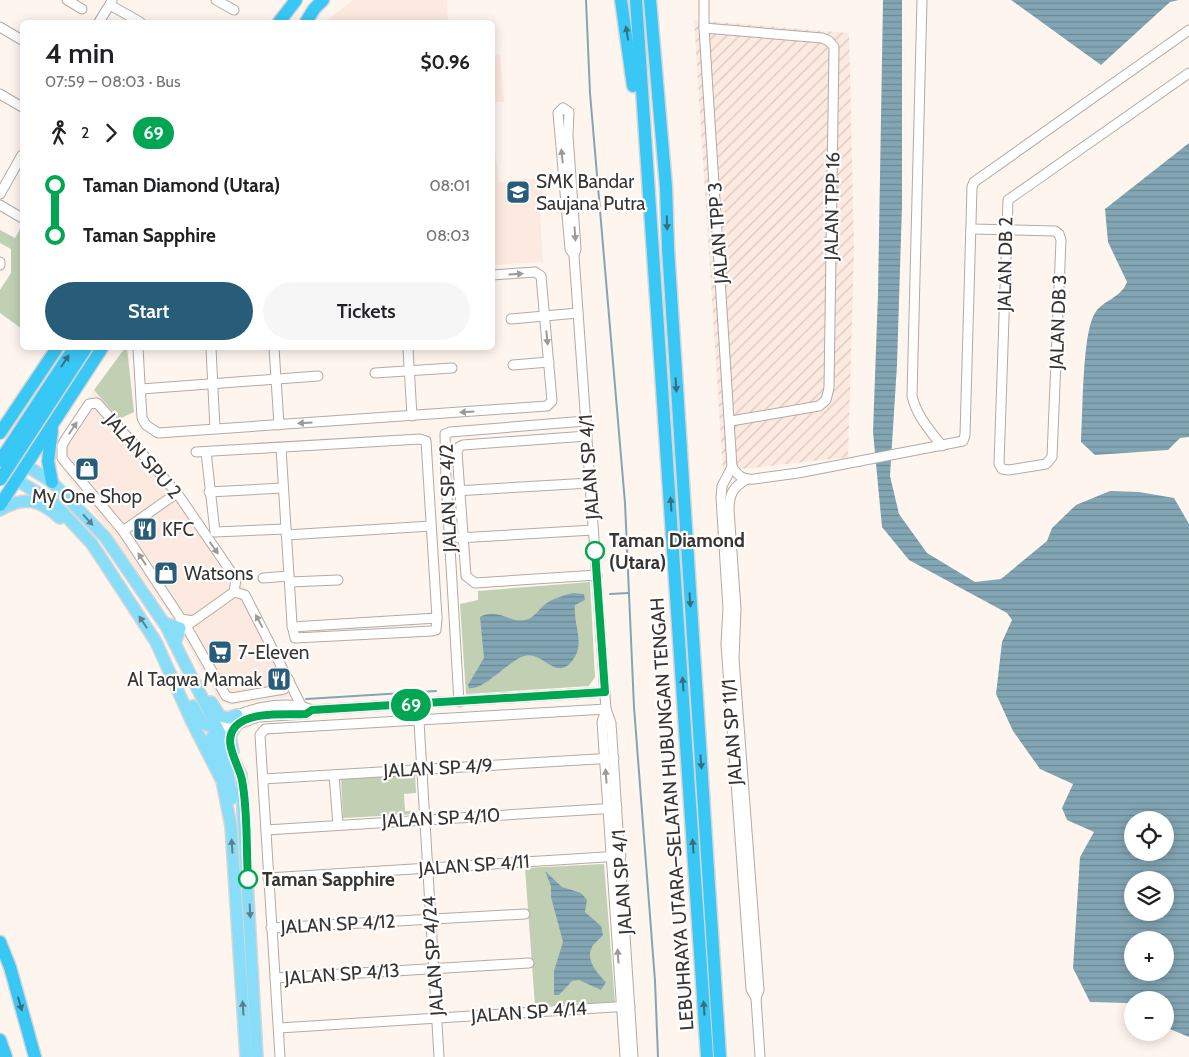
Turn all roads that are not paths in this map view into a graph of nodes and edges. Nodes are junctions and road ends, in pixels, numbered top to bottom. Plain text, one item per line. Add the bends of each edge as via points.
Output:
1 (68, 0) edge
2 (216, 0) edge
3 (296, 0) edge
4 (323, 0) edge
5 (622, 0) edge
6 (636, 0) edge
7 (650, 0) edge
8 (659, 0) edge
9 (704, 0) edge
10 (922, 0) edge
11 (111, 3) edge
12 (82, 8) dead end
13 (234, 10) dead end
14 (100, 20) edge
15 (137, 20) edge
16 (281, 20) edge
17 (307, 20) edge
18 (0, 27) edge
19 (704, 28) junction
20 (1189, 30) edge
21 (20, 39) edge
22 (1189, 73) edge
23 (0, 94) edge
24 (20, 107) edge
25 (20, 159) edge
26 (647, 185) junction
27 (666, 187) junction
28 (0, 194) edge
29 (0, 205) edge
30 (20, 217) edge
31 (971, 229) junction
32 (1007, 230) junction
33 (574, 255) junction
34 (495, 276) edge
35 (578, 314) junction
36 (545, 316) junction
37 (511, 319) dead end
38 (56, 350) edge
39 (73, 350) edge
40 (85, 350) edge
41 (101, 350) edge
42 (138, 350) edge
43 (210, 350) edge
44 (274, 350) edge
45 (408, 350) edge
46 (549, 362) junction
47 (513, 365) dead end
48 (452, 368) dead end
49 (410, 371) junction
50 (375, 372) dead end
51 (318, 376) dead end
52 (276, 380) junction
53 (212, 384) junction
54 (141, 389) junction
55 (28, 392) junction
56 (488, 411) junction
57 (0, 416) edge
58 (412, 416) junction
59 (586, 421) junction
60 (731, 421) junction
61 (53, 422) junction
62 (279, 425) junction
63 (491, 429) junction
64 (215, 430) junction
65 (0, 433) edge
66 (587, 436) junction
67 (942, 446) junction
68 (281, 448) junction
69 (0, 451) edge
70 (0, 461) edge
71 (1050, 462) joint
72 (26, 464) junction
73 (732, 467) junction
74 (0, 470) edge
75 (446, 479) junction
76 (747, 479) junction
77 (0, 480) edge
78 (16, 480) junction
79 (428, 480) junction
80 (52, 482) junction
81 (590, 483) junction
82 (283, 488) junction
83 (447, 491) junction
84 (459, 491) junction
85 (208, 492) junction
86 (177, 494) junction
87 (0, 505) edge
88 (0, 510) edge
89 (431, 526) junction
90 (593, 530) junction
91 (123, 531) junction
92 (286, 532) junction
93 (462, 538) junction
94 (450, 539) junction
95 (102, 558) junction
96 (596, 576) junction
97 (263, 578) dead end
98 (289, 579) junction
99 (338, 580) dead end
100 (234, 592) junction
101 (437, 618) junction
102 (164, 623) junction
103 (184, 624) junction
104 (292, 628) junction
105 (156, 642) junction
106 (177, 647) junction
107 (604, 675) junction
108 (289, 680) junction
109 (605, 692) junction
110 (589, 693) junction
111 (459, 702) junction
112 (418, 704) junction
113 (606, 709) junction
114 (306, 710) junction
115 (419, 719) junction
116 (237, 720) junction
117 (217, 729) junction
118 (609, 758) junction
119 (422, 769) junction
120 (239, 771) junction
121 (334, 775) junction
122 (263, 779) junction
123 (613, 808) junction
124 (425, 819) junction
125 (338, 825) junction
126 (231, 826) junction
127 (266, 830) junction
128 (616, 856) junction
129 (428, 868) junction
130 (268, 878) junction
131 (525, 914) dead end
132 (431, 919) junction
133 (271, 928) junction
134 (0, 942) edge
135 (529, 963) dead end
136 (434, 968) junction
137 (275, 978) junction
138 (756, 998) junction
139 (626, 1006) junction
140 (437, 1018) junction
141 (279, 1028) junction
142 (0, 1040) edge
143 (6, 1057) edge
144 (35, 1057) edge
145 (246, 1057) edge
146 (257, 1057) edge
147 (280, 1057) edge
148 (439, 1057) edge
149 (614, 1057) edge
150 (629, 1057) edge
151 (707, 1057) edge
152 (720, 1057) edge
153 (760, 1057) edge

1 - 12 street
2 - 13 street
3 - 16 highway
4 - 17 highway
26 -> 5 highway
6 - 26 highway, LEBUHRAYA UTARA–SELATAN HUBUNGAN TENGAH
7 - 27 highway, LEBUHRAYA UTARA–SELATAN HUBUNGAN TENGAH
8 - 27 highway
9 - 19 street, JALAN TPP 3
10 - 67 street via 912,396 915,409
11 - 14 street
11 - 15 street
18 - 21 street
19 - 60 street, JALAN TPP 3
19 - 60 street, JALAN TPP 16 via 822,38 834,47 829,388 826,400 819,406
20 - 31 street via 980,177 972,187
22 - 32 street, JALAN DB 2 via 1008,200
23 - 24 street
25 - 28 street
151 -> 26 highway, LEBUHRAYA UTARA–SELATAN HUBUNGAN TENGAH via 654,248
27 -> 152 highway, LEBUHRAYA UTARA–SELATAN HUBUNGAN TENGAH
29 - 30 street
31 - 32 street
31 - 67 street via 966,435 962,441
32 - 71 street, JALAN DB 3 via 1055,231 1061,240
32 - 71 street, JALAN DB 2 via 999,464 1008,470
33 -> 33 street, JALAN SP 4/1 via 570,249 558,113 563,108 569,112
33 - 35 street, JALAN SP 4/1
34 -> 36 street via 539,273
35 - 36 street
35 - 59 street, JALAN SP 4/1
36 - 37 street
36 -> 46 street
38 - 55 highway
70 -> 39 highway, bridge
40 - 77 highway, bridge
41 - 61 highway
42 - 54 street
43 - 53 street
44 - 52 street
45 - 49 street
46 - 47 street
46 - 56 street via 550,404
48 - 49 street
49 - 50 street
49 - 58 street
51 - 52 street
52 - 53 street
52 - 62 street
53 - 54 street
53 - 64 street
54 - 64 street via 142,418 158,433
55 - 57 highway
55 - 65 highway
56 -> 58 street
56 - 63 street
58 -> 62 street
59 - 63 street, JALAN SP 4/2
59 - 66 street, JALAN SP 4/1
60 - 73 street, JALAN TPP 3
61 - 72 highway
61 - 80 highway via 48,461
62 - 64 street
63 - 75 street, JALAN SP 4/2 via 445,434
66 - 81 street, JALAN SP 4/1
66 - 84 street via 463,445 458,452
67 - 76 street via 798,473
68 - 79 street via 424,439
68 - 82 street
68 - 85 street, JALAN SPU 2 via 201,452
69 - 72 main road
72 - 78 highway
72 - 80 main road
73 - 76 street via 738,476
73 - 138 street, JALAN SP 11/1 via 722,486 721,498 728,610 726,644 751,989
74 - 78 main road
75 - 79 street
75 - 83 street, JALAN SP 4/2
76 - 138 street, JALAN SP 11/1 via 732,491 729,510 736,609 734,659 759,990
78 - 87 highway
78 - 95 main road via 53,502
79 - 89 street
80 -> 102 main road via 104,538
81 - 84 street
81 - 90 street, JALAN SP 4/1
82 - 85 street
82 - 92 street
83 - 84 street
83 - 94 street, JALAN SP 4/2
84 - 93 street
85 - 92 street, JALAN SPU 2 via 215,532
86 - 91 street
91 -> 86 street, JALAN SPU 2 via 62,458 65,440 93,402 122,430
86 -> 100 street, JALAN SPU 2 via 236,579
88 - 95 main road via 23,500 43,505 93,554
89 - 92 street
89 - 101 street
90 - 93 street
90 - 96 street, JALAN SP 4/1
103 -> 91 street
92 - 98 street
93 - 94 street
93 - 96 street via 466,576 476,583
94 - 111 street, JALAN SP 4/2
105 -> 95 main road
96 - 107 street, JALAN SP 4/1
97 - 98 street
98 - 99 street
98 - 104 street
100 - 103 street
108 -> 100 street via 246,595
101 - 104 street
101 - 104 street via 436,630 432,631 298,639
102 - 103 main road
102 - 106 main road
103 - 106 main road
103 - 108 street via 226,696 232,698 284,689
105 - 117 main road via 167,654 202,723
105 - 126 main road via 222,782
106 - 116 main road via 220,716
106 - 117 main road
107 - 109 street, JALAN SP 4/1
107 - 110 street
108 - 114 street
109 - 110 street
109 - 113 street, JALAN SP 4/1
110 - 111 street
111 - 112 street
112 - 114 street
112 - 115 street, JALAN SP 4/24
113 - 115 street
113 - 118 street, JALAN SP 4/1 via 602,722
114 - 116 street via 257,708
115 - 119 street, JALAN SP 4/24
115 - 122 street via 265,729 260,735
116 - 117 street via 224,722
116 - 120 main road via 230,743
117 - 120 main road
117 - 126 main road via 211,739 231,782
118 - 119 street, JALAN SP 4/9
118 - 123 street, JALAN SP 4/1
119 - 121 street, JALAN SP 4/9
119 - 124 street, JALAN SP 4/24
120 -> 146 main road via 243,790
121 - 122 street, JALAN SP 4/9
121 - 125 street
122 - 127 street
123 - 124 street, JALAN SP 4/10
123 - 128 street, JALAN SP 4/1
124 - 125 street, JALAN SP 4/10
124 - 129 street, JALAN SP 4/24
125 - 127 street, JALAN SP 4/10
145 -> 126 main road
127 - 130 street
128 - 129 street, JALAN SP 4/11
128 - 139 street, JALAN SP 4/1
129 - 130 street, JALAN SP 4/11
129 - 132 street, JALAN SP 4/24
130 - 133 street
131 - 132 street, JALAN SP 4/12
132 - 133 street, JALAN SP 4/12
132 - 136 street, JALAN SP 4/24
133 - 137 street
134 -> 144 highway
135 - 136 street, JALAN SP 4/13
136 - 137 street, JALAN SP 4/13
136 - 140 street, JALAN SP 4/24
137 - 141 street
138 - 153 street, JALAN SP 11/1
139 - 140 street, JALAN SP 4/14
139 - 150 street, JALAN SP 4/1
140 - 141 street, JALAN SP 4/14
140 - 148 street, JALAN SP 4/24
141 - 147 street
142 - 143 highway
149 - 150 street

